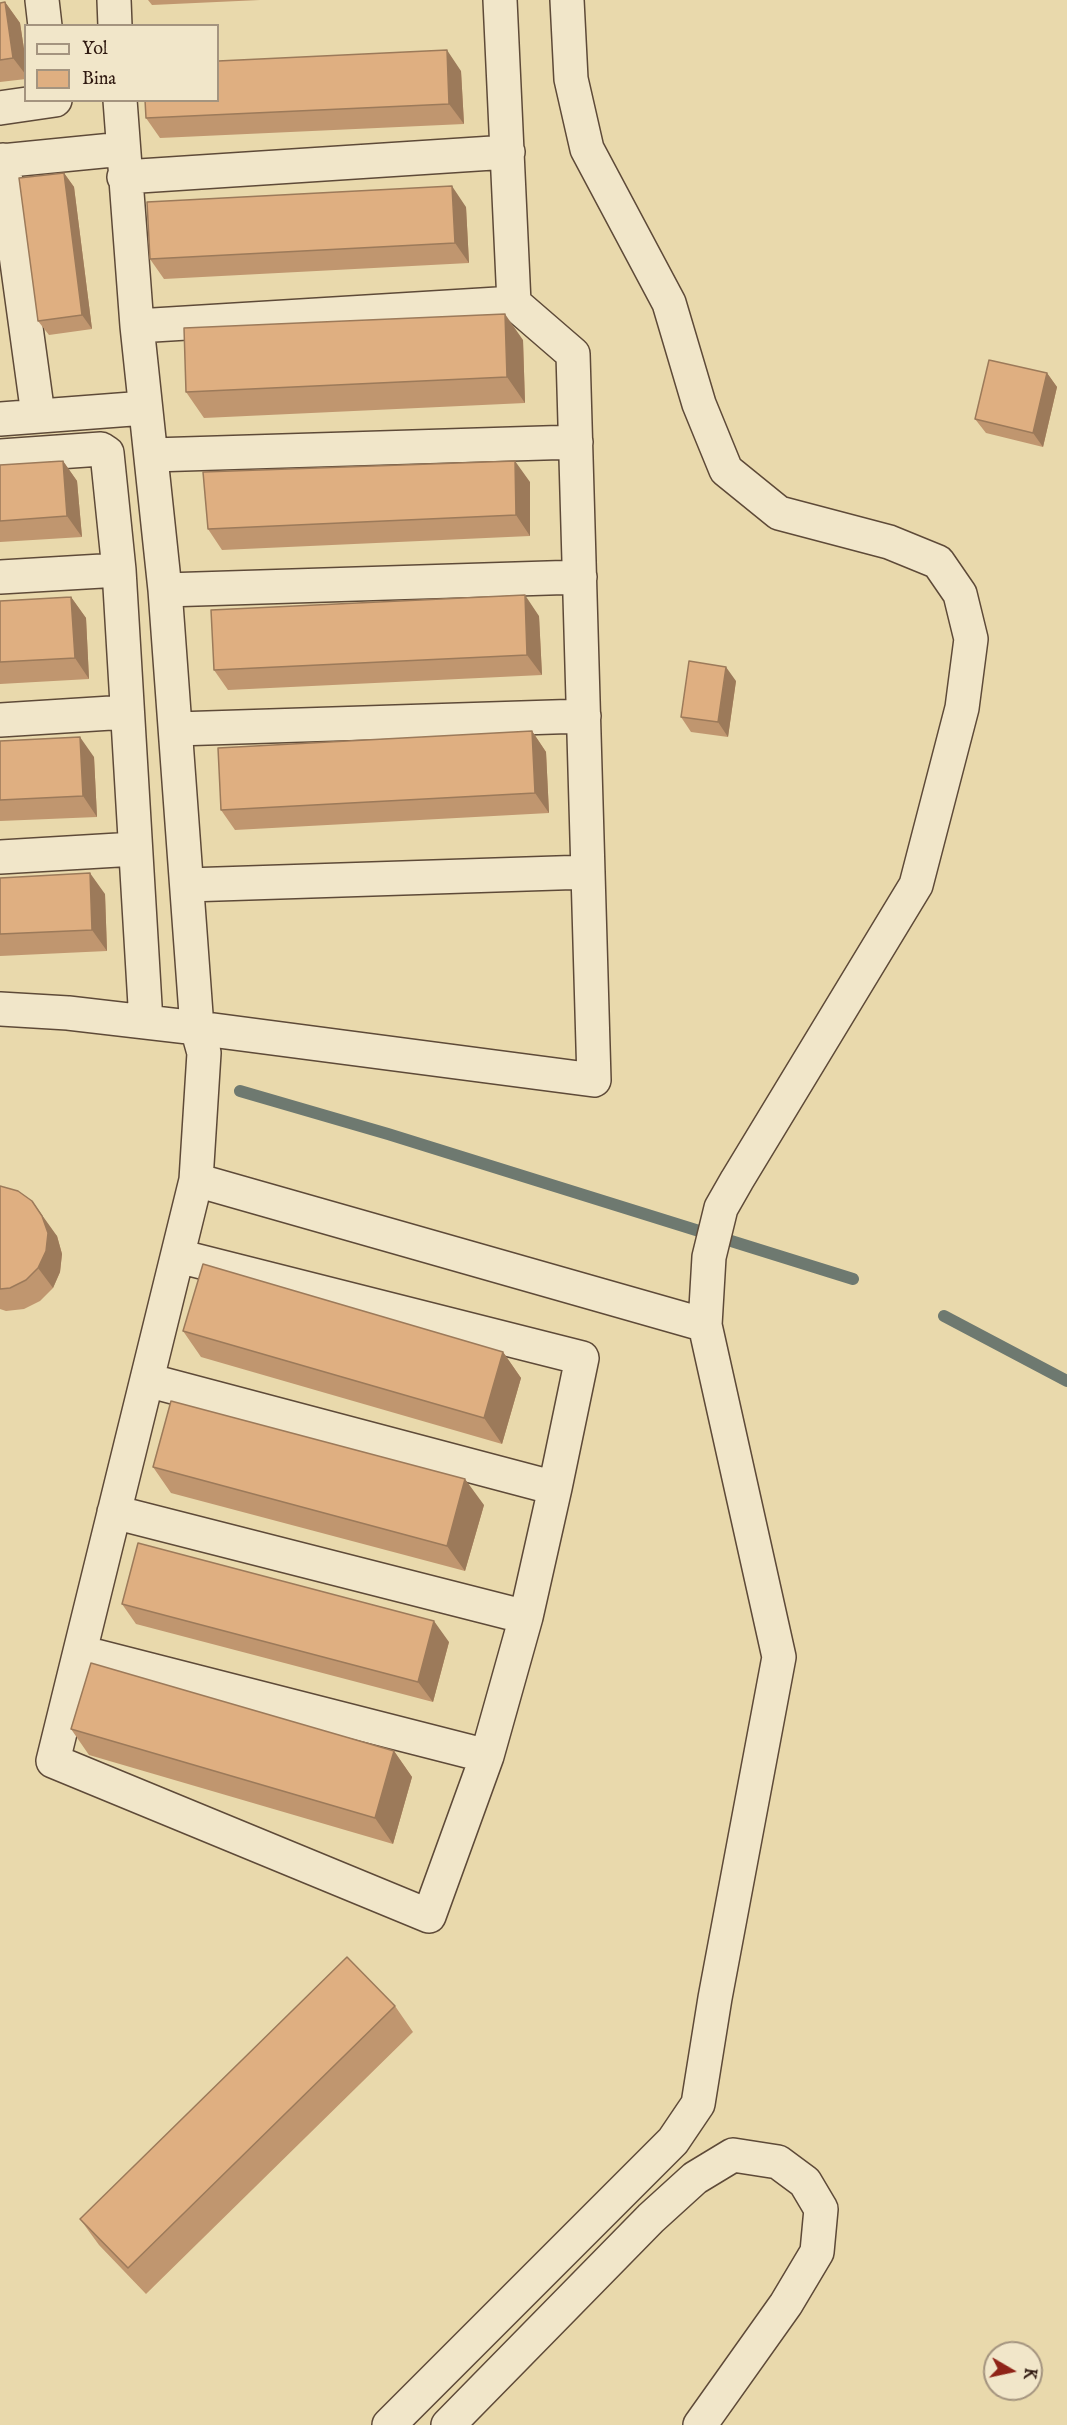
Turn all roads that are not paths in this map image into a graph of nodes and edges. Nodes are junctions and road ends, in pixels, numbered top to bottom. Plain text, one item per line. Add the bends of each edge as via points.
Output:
1 (42, 0) edge
2 (114, 0) edge
3 (500, 0) edge
4 (567, 0) edge
5 (45, 24) edge
6 (115, 24) edge
7 (41, 102) edge
8 (120, 102) edge
9 (0, 108) edge
10 (508, 152) junction
11 (2, 161) edge
12 (124, 163) junction
13 (8, 262) edge
14 (514, 303) junction
15 (137, 326) junction
16 (145, 408) junction
17 (38, 415) junction
18 (0, 419) edge
19 (576, 442) junction
20 (152, 455) junction
21 (0, 456) edge
22 (119, 570) junction
23 (0, 577) edge
24 (580, 577) junction
25 (165, 590) junction
26 (127, 712) junction
27 (584, 716) junction
28 (0, 720) edge
29 (176, 729) junction
30 (135, 849) junction
31 (0, 857) edge
32 (588, 872) junction
33 (187, 885) junction
34 (0, 1009) edge
35 (146, 1022) junction
36 (200, 1040) junction
37 (196, 1180) junction
38 (178, 1256) junction
39 (705, 1325) junction
40 (147, 1380) junction
41 (555, 1488) junction
42 (114, 1512) junction
43 (526, 1617) junction
44 (80, 1652) junction
45 (487, 1756) junction
46 (389, 2425) edge
47 (448, 2425) edge
48 (700, 2425) edge

1 - 5 street
2 - 6 street
3 - 10 street
4 - 39 street via 571,79 587,149 669,303 699,404 726,470 779,513 889,542 938,562 960,594 971,639 962,708 916,885 722,1208 709,1257
7 - 9 street
8 - 12 street
10 - 12 street
10 - 14 street
11 - 12 street
11 - 13 street
12 - 15 street
13 - 17 street
14 - 15 street
14 - 19 street via 573,354
15 - 16 street
16 - 17 street
16 - 20 street
17 - 18 street
19 - 20 street
19 - 24 street
20 - 25 street
21 - 22 street via 101,449 107,453
22 - 23 street
22 - 26 street
24 - 25 street
24 - 27 street
25 - 29 street
26 - 28 street
26 - 30 street
27 - 29 street
27 - 32 street
29 - 33 street
30 - 31 street
30 - 35 street
32 - 33 street
32 - 36 street via 594,1080
33 - 36 street
34 - 35 street
35 - 36 street
36 - 37 street
37 - 38 street
37 - 39 street
38 - 40 street
38 - 41 street via 582,1358
39 - 46 street via 779,1657 698,2104 673,2141
40 - 41 street
40 - 42 street
41 - 43 street
42 - 43 street
42 - 44 street
43 - 45 street
44 - 45 street
44 - 45 street via 53,1761 429,1916
47 - 48 street via 651,2218 696,2178 733,2155 778,2162 805,2182 821,2209 817,2252 786,2304

